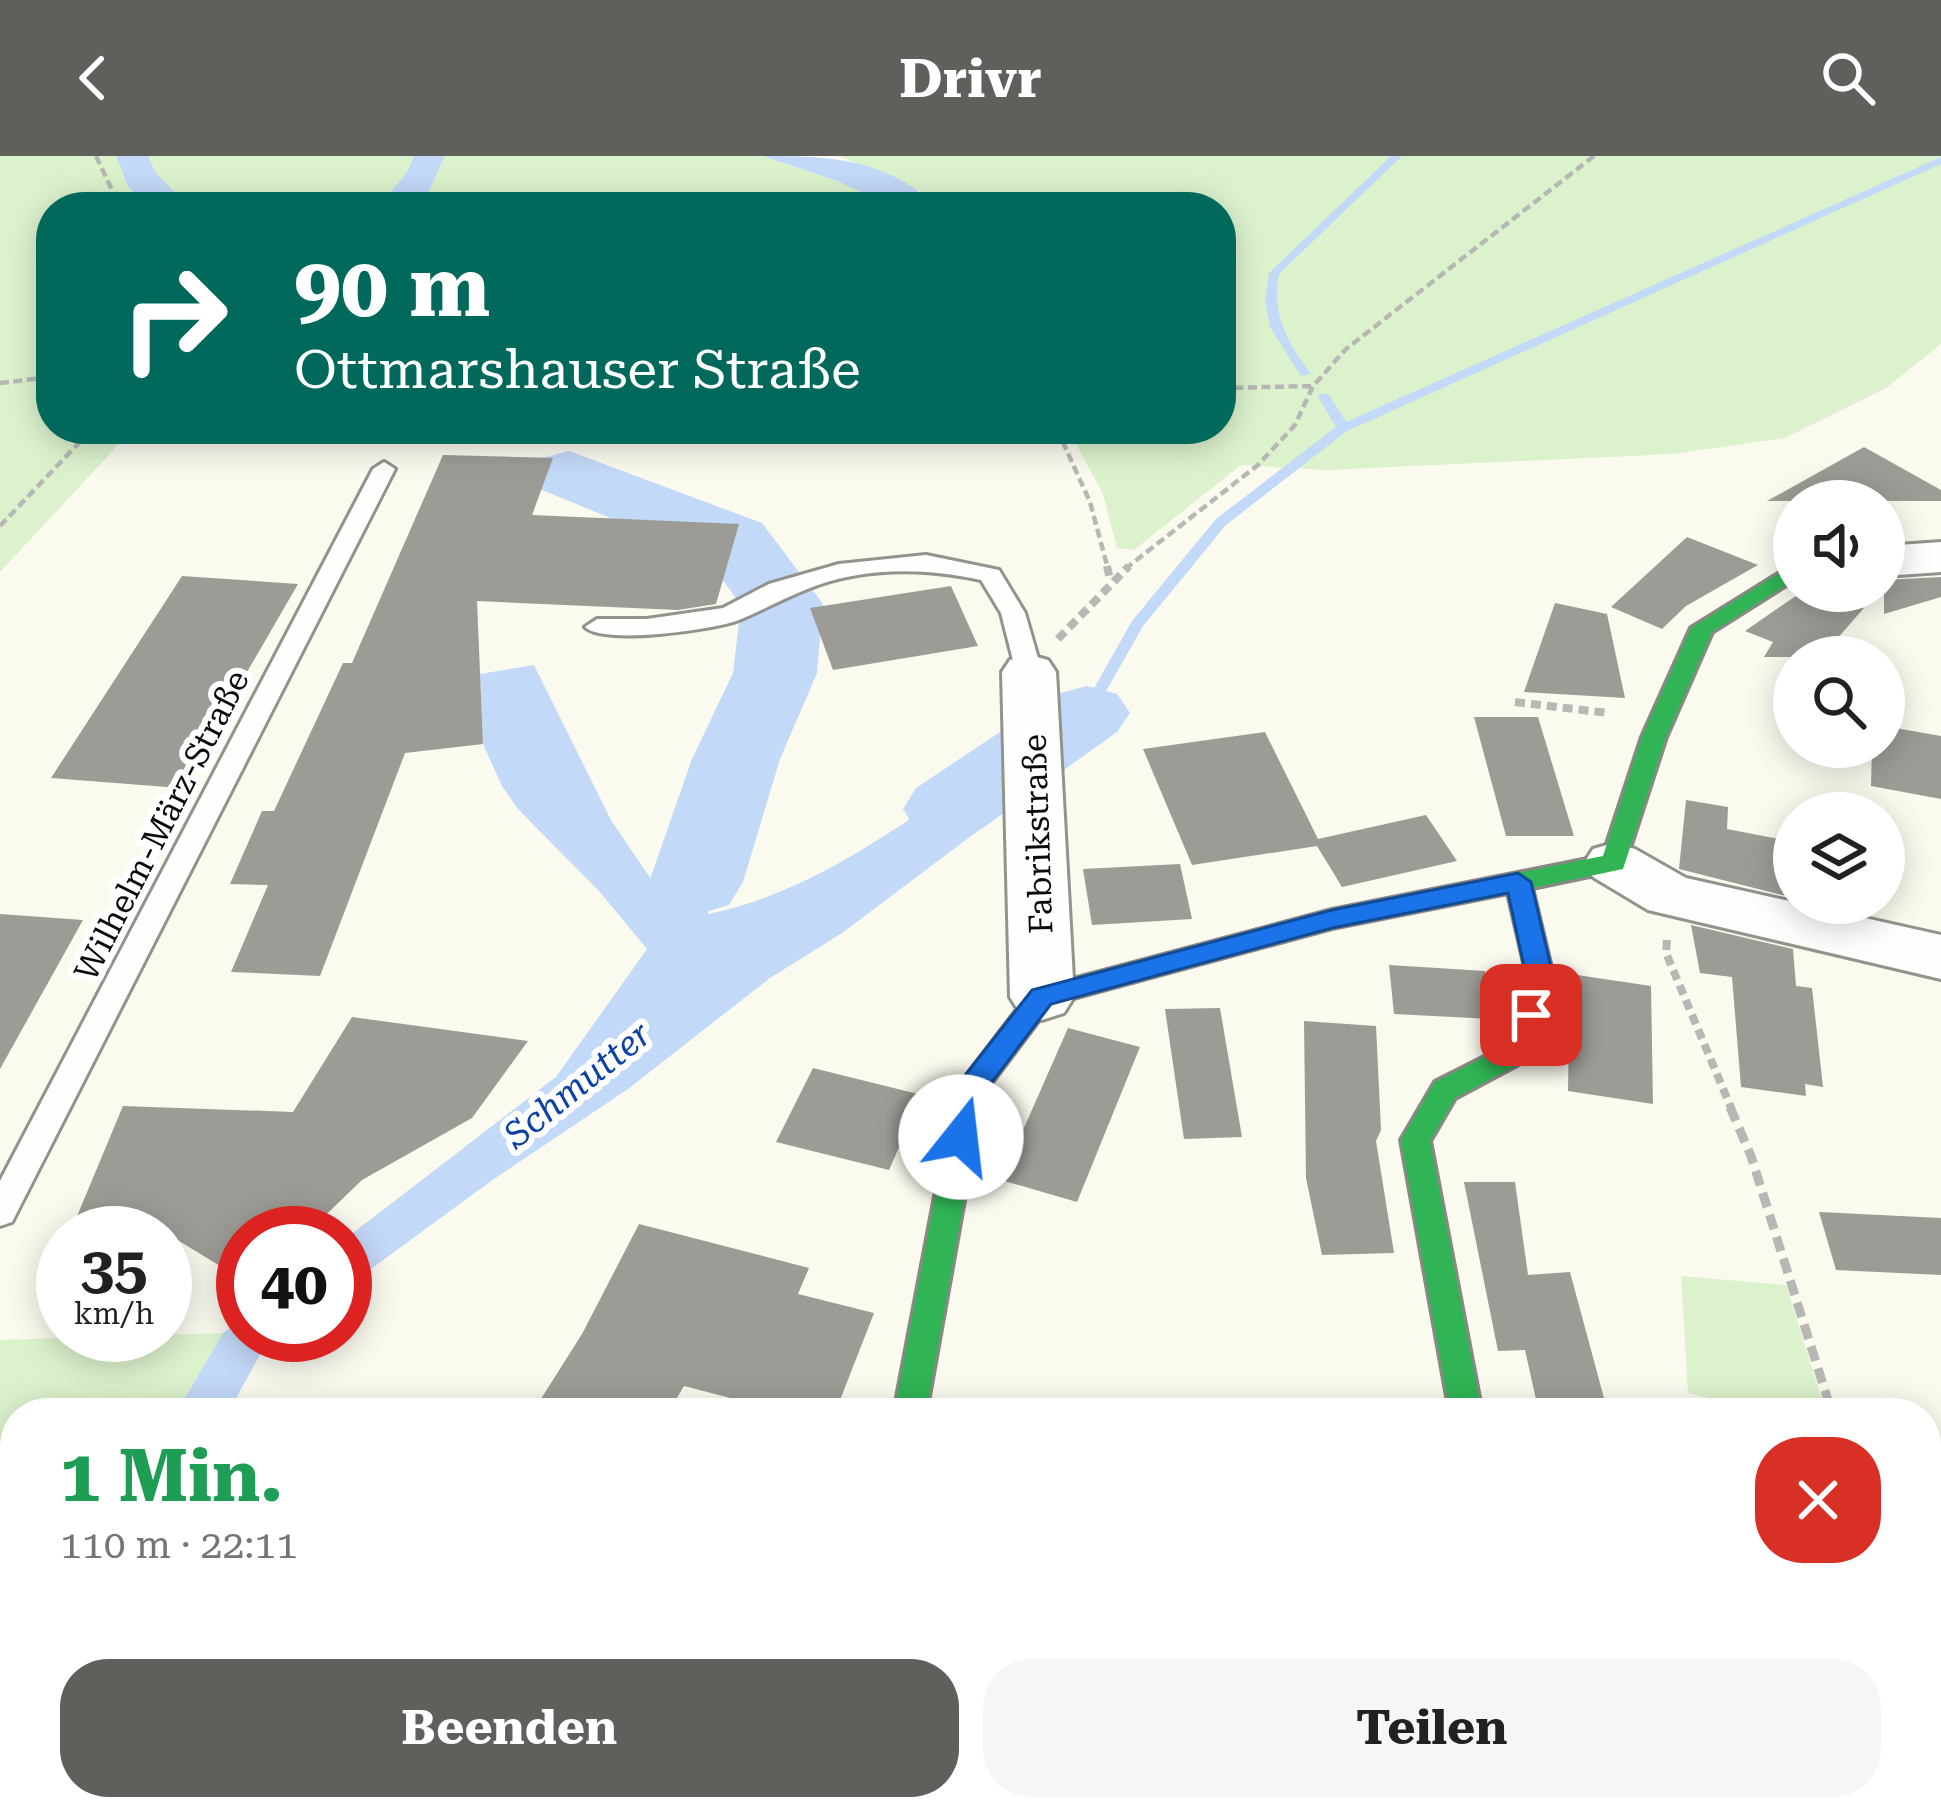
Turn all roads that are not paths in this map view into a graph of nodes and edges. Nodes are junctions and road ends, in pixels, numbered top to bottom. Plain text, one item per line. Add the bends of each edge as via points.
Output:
1 (384, 469) dead end
2 (1941, 557) edge
3 (1905, 560) edge
4 (1773, 584) edge
5 (597, 627) dead end
6 (1031, 692) joint
7 (1614, 863) junction
8 (1518, 882) junction
9 (1941, 957) edge
10 (1042, 997) junction
11 (0, 1213) edge
12 (913, 1398) edge
13 (1463, 1398) edge

1 - 11 lane, Wilhelm-März-Straße
2 - 3 street
4 - 7 street via 1702,628
5 - 6 lane via 730,615 778,589 848,569 926,562 990,575 1013,614
6 - 10 street, Fabrikstraße
7 - 8 street
7 - 9 street via 1670,895
8 - 10 street via 1332,919
8 - 13 street via 1541,980 1522,1050 1444,1090 1414,1140
10 - 12 street via 969,1091

